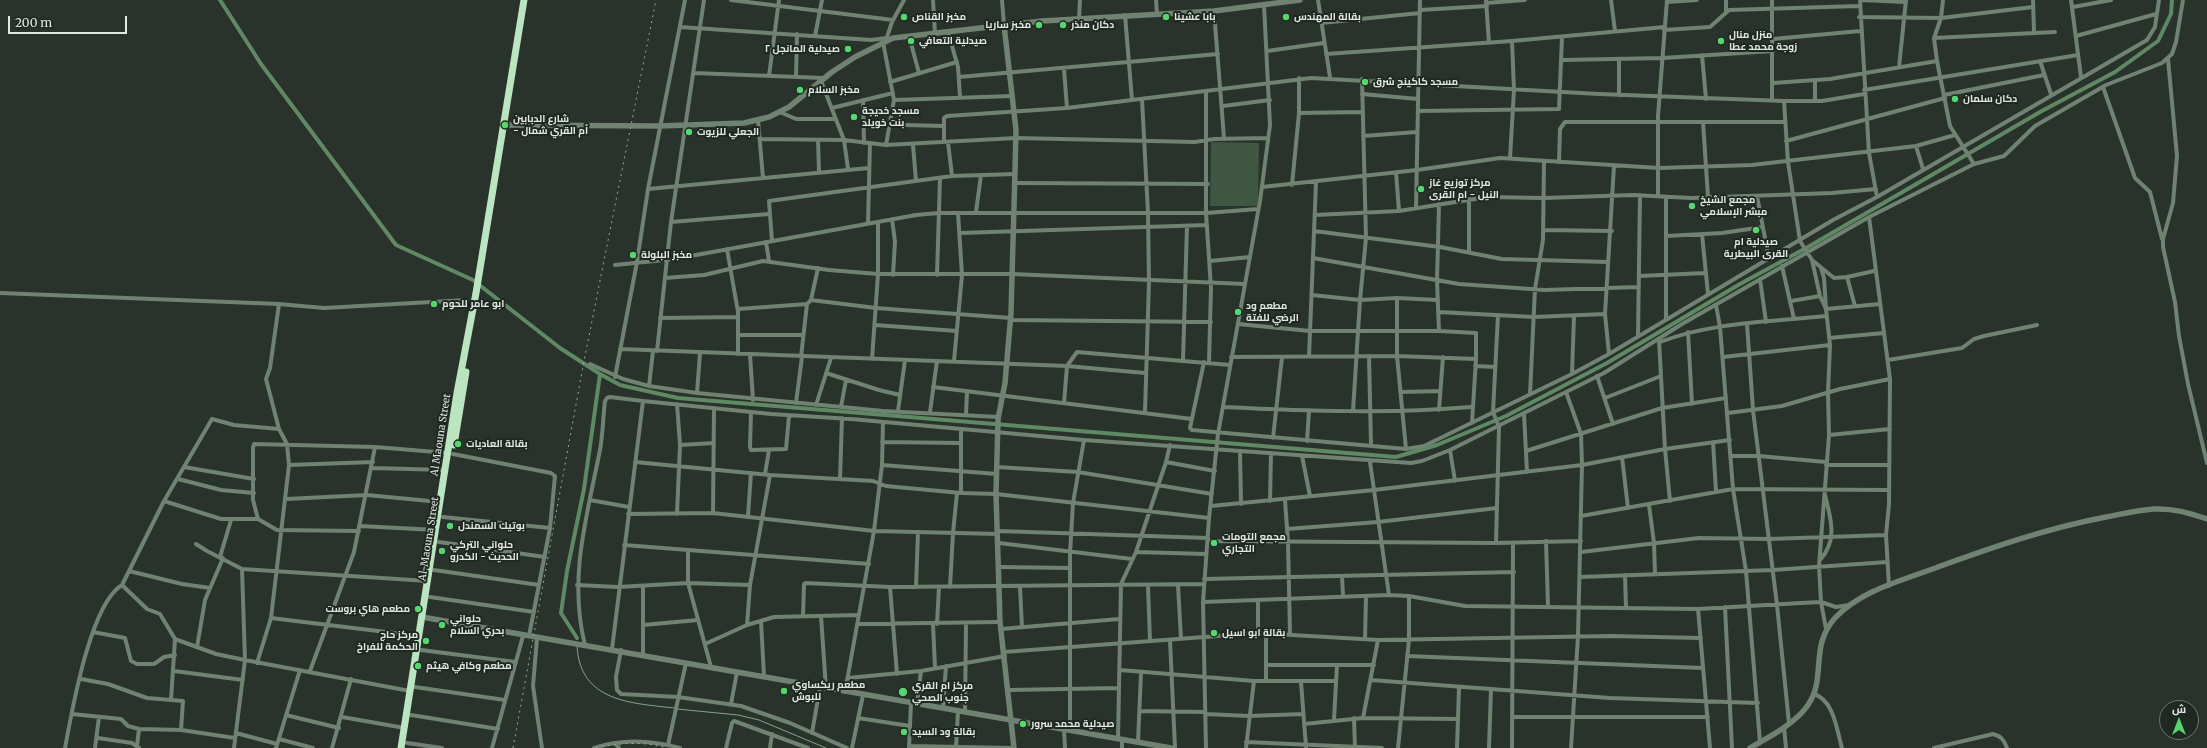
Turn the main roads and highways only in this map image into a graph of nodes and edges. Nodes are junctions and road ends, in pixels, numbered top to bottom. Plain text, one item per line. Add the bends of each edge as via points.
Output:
1 (524, 0) edge
2 (450, 454) junction
3 (424, 617) junction
4 (413, 689) junction
5 (405, 746) edge

1 - 2 highway, Al Maouna Street via 457,393
2 - 3 highway, Al Maouna Street via 445,470
2 - 3 highway, Al-Maouna Street via 439,542
3 - 4 highway, Al-Maouna Street via 421,650
3 - 4 highway, Al Maouna Street via 419,636
4 - 5 highway, Al-Maouna Street
4 - 5 highway, Al Maouna Street via 405,728

